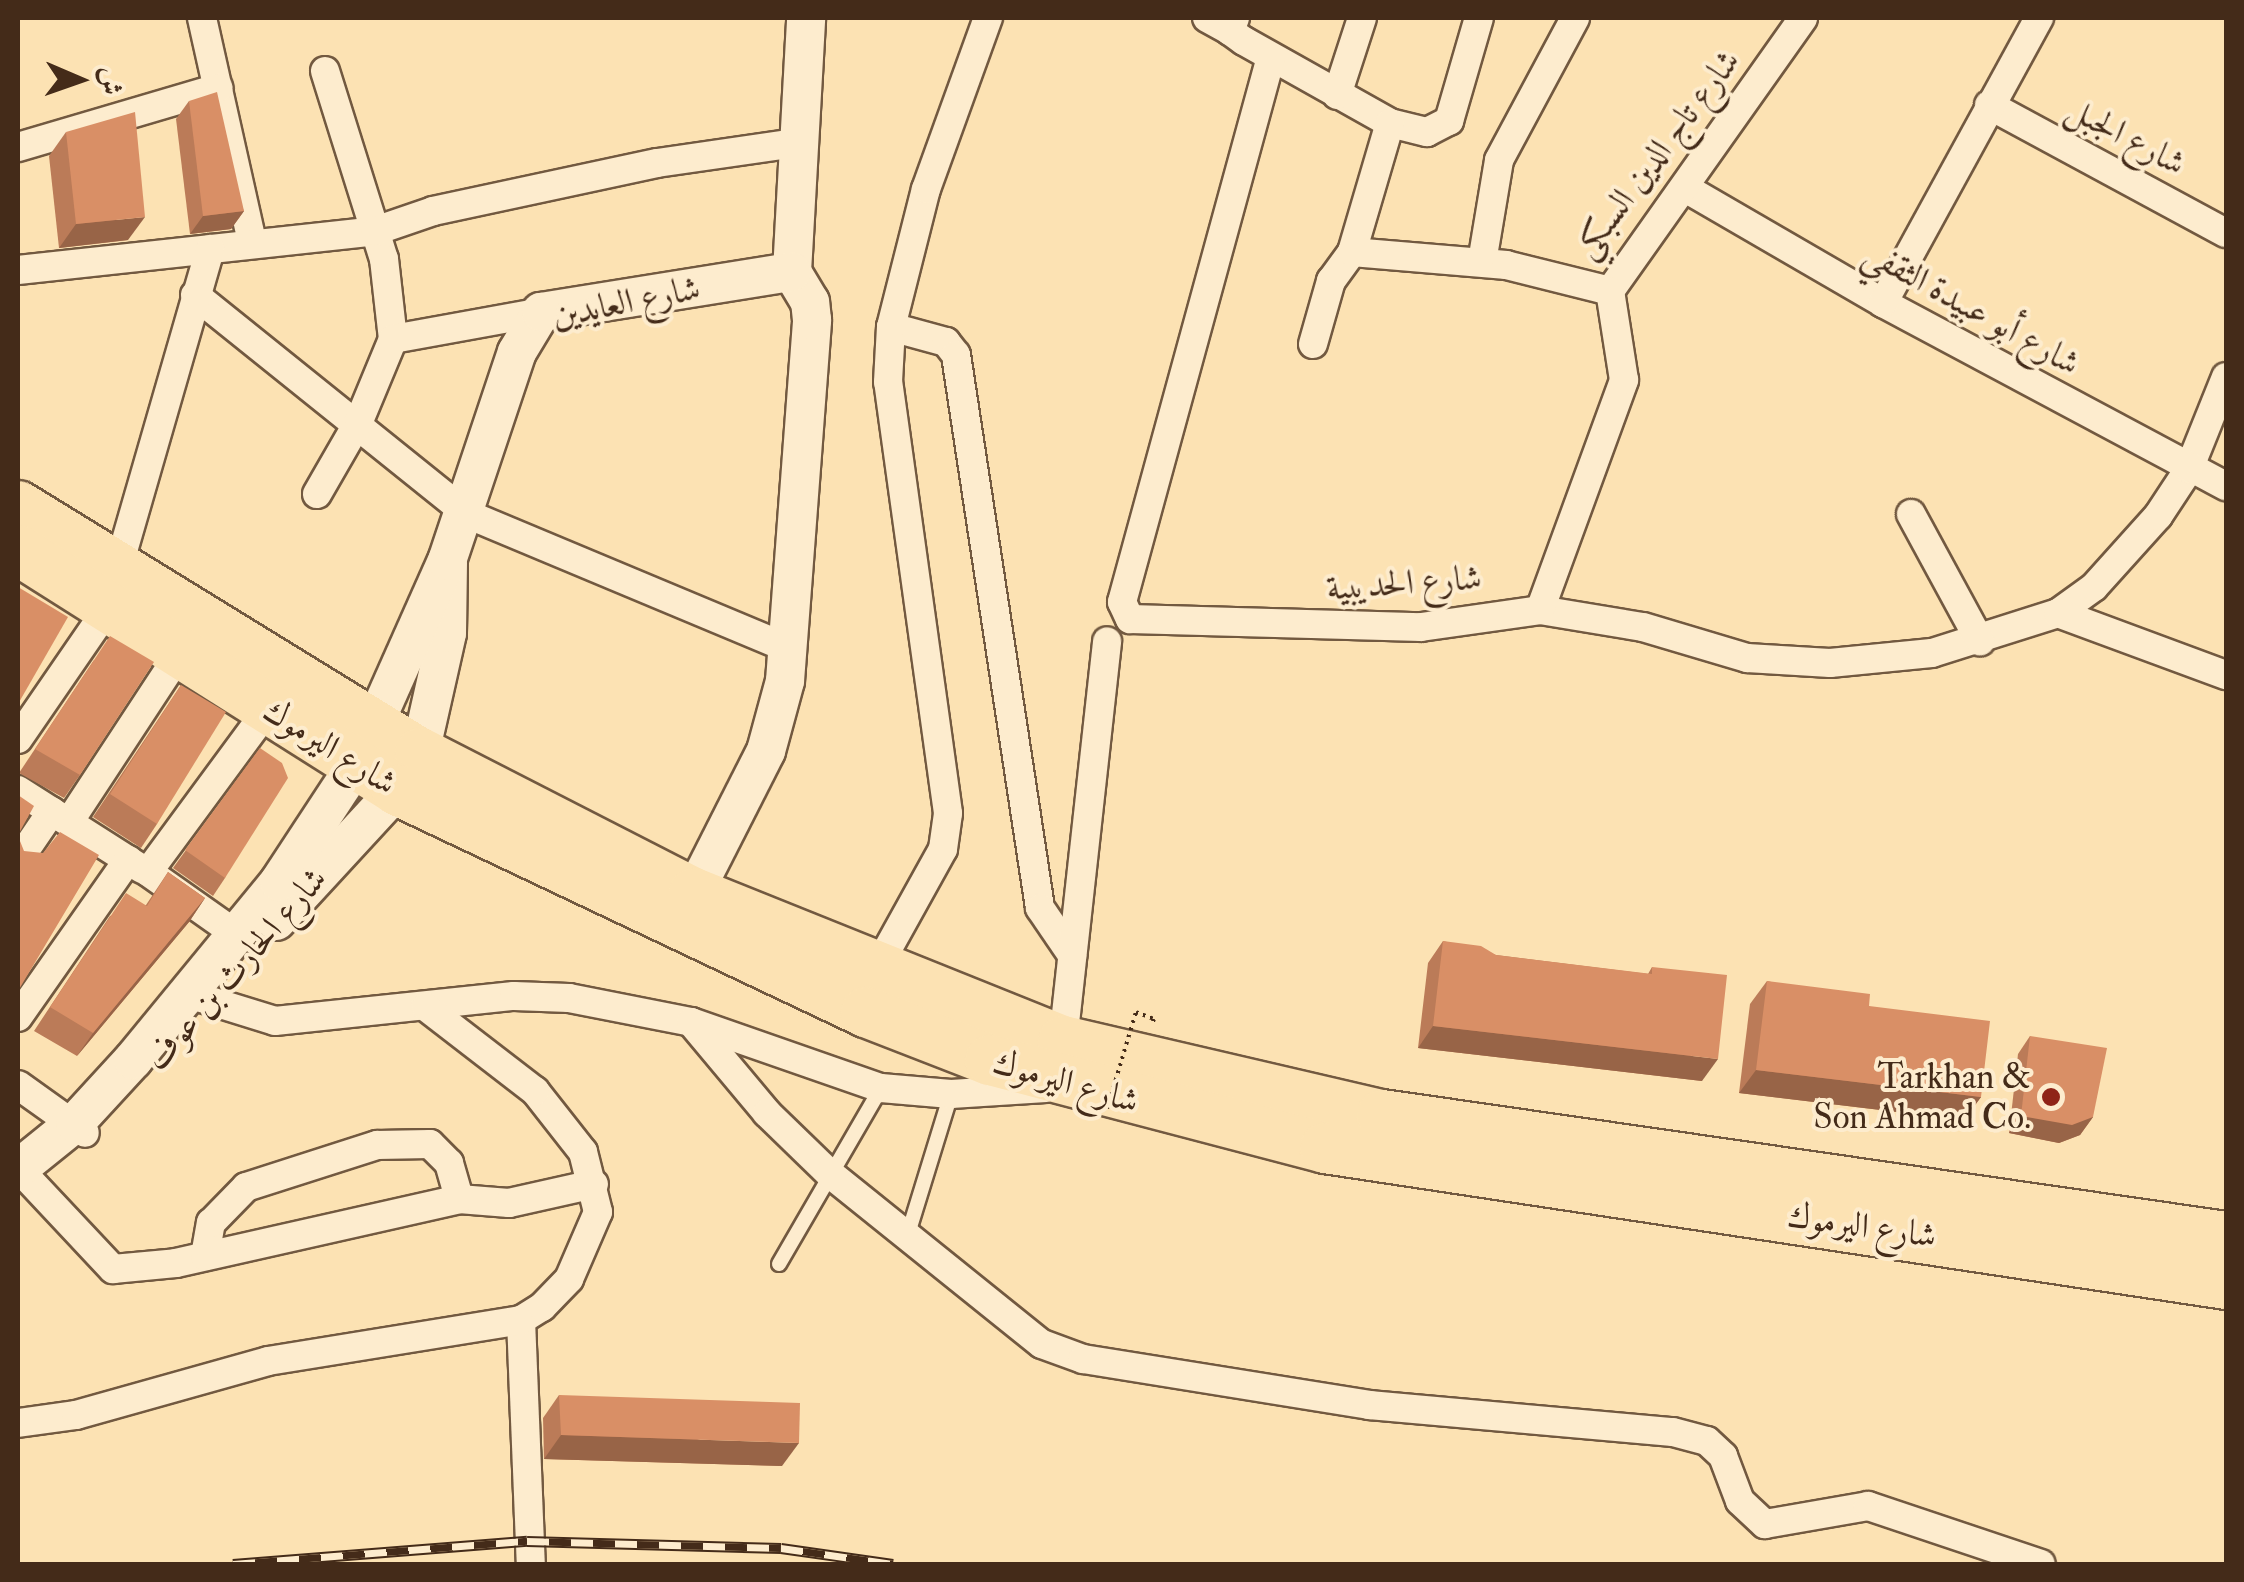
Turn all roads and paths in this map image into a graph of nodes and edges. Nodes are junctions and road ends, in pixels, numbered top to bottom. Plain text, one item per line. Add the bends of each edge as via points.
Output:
1 (202, 18) edge
2 (806, 18) edge
3 (988, 18) edge
4 (1362, 18) edge
5 (1479, 18) edge
6 (1575, 18) edge
7 (1803, 18) edge
8 (2039, 18) edge
9 (1224, 22) edge
10 (1271, 57) junction
11 (325, 71) dead end
12 (218, 88) junction
13 (1337, 95) junction
14 (1989, 105) junction
15 (1390, 123) junction
16 (795, 143) junction
17 (18, 147) edge
18 (1685, 188) junction
19 (375, 231) junction
20 (2226, 233) edge
21 (252, 242) junction
22 (210, 249) junction
23 (1352, 252) junction
24 (1482, 262) junction
25 (18, 270) edge
26 (792, 272) junction
27 (1610, 290) junction
28 (195, 296) junction
29 (1883, 303) junction
30 (540, 312) junction
31 (891, 327) junction
32 (394, 339) junction
33 (1313, 344) dead end
34 (2226, 377) edge
35 (359, 421) junction
36 (2189, 468) junction
37 (2226, 486) edge
38 (316, 494) dead end
39 (18, 506) edge
40 (467, 514) junction
41 (1911, 514) dead end
42 (20, 556) edge
43 (447, 561) junction
44 (112, 590) junction
45 (1540, 610) junction
46 (2058, 613) junction
47 (1107, 641) dead end
48 (1980, 641) junction
49 (788, 648) junction
50 (180, 653) junction
51 (2226, 675) edge
52 (268, 709) junction
53 (369, 730) junction
54 (18, 738) edge
55 (415, 757) junction
56 (18, 790) edge
57 (60, 817) junction
58 (18, 862) edge
59 (138, 866) junction
60 (694, 893) junction
61 (236, 934) junction
62 (1072, 955) junction
63 (876, 970) junction
64 (197, 998) junction
65 (426, 1007) junction
66 (18, 1017) edge
67 (1154, 1019) dead end
68 (691, 1022) junction
69 (999, 1040) junction
70 (1080, 1079) junction
71 (18, 1085) edge
72 (881, 1088) junction
73 (951, 1094) junction
74 (80, 1129) junction
75 (828, 1173) junction
76 (21, 1176) edge
77 (594, 1184) junction
78 (459, 1198) junction
79 (907, 1237) junction
80 (2226, 1238) edge
81 (206, 1256) junction
82 (778, 1264) dead end
83 (2226, 1284) edge
84 (521, 1320) junction
85 (18, 1423) edge
86 (531, 1564) edge
87 (2041, 1564) edge

1 - 12 street
2 - 16 street
3 - 31 street via 926,189
4 - 13 street
5 - 15 street via 1449,121 1427,132
6 - 24 street via 1499,160
7 - 18 street, شارع تاج الدين السبكي
8 - 14 street
9 - 10 street
10 - 13 street
10 - 45 street, شارع الحديبية via 1122,602 1124,615 1250,626 1402,628
11 - 19 street
12 - 17 street
12 - 21 street
13 - 15 street
14 - 20 street, شارع الجبل
14 - 29 street
15 - 23 street
16 - 19 street via 657,163 432,211
16 - 26 street
18 - 27 street, شارع تاج الدين السبكي
18 - 29 street, شارع أبو عبيدة الثقفي
19 - 21 street
19 - 32 street via 392,293
21 - 22 street
22 - 25 street
22 - 28 street
23 - 24 street, شارع تاج الدين السبكي
23 - 33 street via 1331,281
24 - 27 street, شارع تاج الدين السبكي
26 - 30 street, شارع العايدين
26 - 49 street via 810,302 812,320
27 - 45 street via 1624,380
28 - 35 street
28 - 44 street
29 - 36 street, شارع أبو عبيدة الثقفي
30 - 32 street
30 - 40 street, شارع العايدين via 518,352
31 - 62 street via 946,342 956,355 1040,908
31 - 63 street via 888,382 948,812 944,849
32 - 35 street
34 - 36 street, شارع الحديبية
35 - 38 street
35 - 40 street
36 - 37 street, شارع أبو عبيدة الثقفي
36 - 46 street, شارع الحديبية via 2130,551
39 - 44 highway, شارع اليرموك
40 - 43 street, شارع العايدين
40 - 49 street
41 - 48 street
42 - 44 highway, شارع اليرموك
43 - 53 street, شارع العايدين
43 - 55 street, شارع العايدين via 447,633
44 - 50 highway, شارع اليرموك
44 - 53 highway, شارع اليرموك
44 - 54 street
45 - 48 street, شارع الحديبية via 1643,628 1747,658 1794,662 1884,661
46 - 48 street, شارع الحديبية
46 - 51 street
47 - 62 street
49 - 60 street via 766,751
50 - 52 highway, شارع اليرموك
50 - 57 street
52 - 53 highway, شارع اليرموك
52 - 59 street
53 - 55 highway, شارع اليرموك
53 - 61 street, شارع الحارث بن عوف
55 - 60 highway, شارع اليرموك
55 - 64 street, شارع الحارث بن عوف
55 - 69 highway, شارع اليرموك via 866,1012
56 - 57 street
57 - 58 street
57 - 59 street
59 - 61 street
59 - 66 street
60 - 63 highway, شارع اليرموك
61 - 64 street, شارع الحارث بن عوف
62 - 70 street
63 - 69 highway, شارع اليرموك
64 - 65 street via 275,1021
64 - 74 street, شارع الحارث بن عوف
65 - 68 street via 544,996
65 - 77 street via 535,1090 583,1152
67 - 70 path, bridge via 1136,1012
68 - 72 street
68 - 75 street
69 - 70 highway, شارع اليرموك
70 - 73 street
70 - 80 highway, شارع اليرموك via 1382,1115
70 - 83 highway, شارع اليرموك via 1422,1165
71 - 74 street
72 - 73 street
72 - 75 lane
73 - 79 lane
74 - 76 street, شارع الحارث بن عوف
75 - 79 street
75 - 82 lane
76 - 81 street via 114,1269
77 - 78 street via 509,1203
77 - 84 street via 598,1212 578,1262 542,1307
78 - 81 street
78 - 81 street via 449,1162 430,1144 376,1145 246,1188 210,1223
79 - 87 street via 1042,1344 1083,1359 1368,1405 1673,1432 1707,1441 1724,1456 1740,1502 1766,1524 1868,1506
84 - 85 street via 268,1361 76,1415
84 - 86 street

